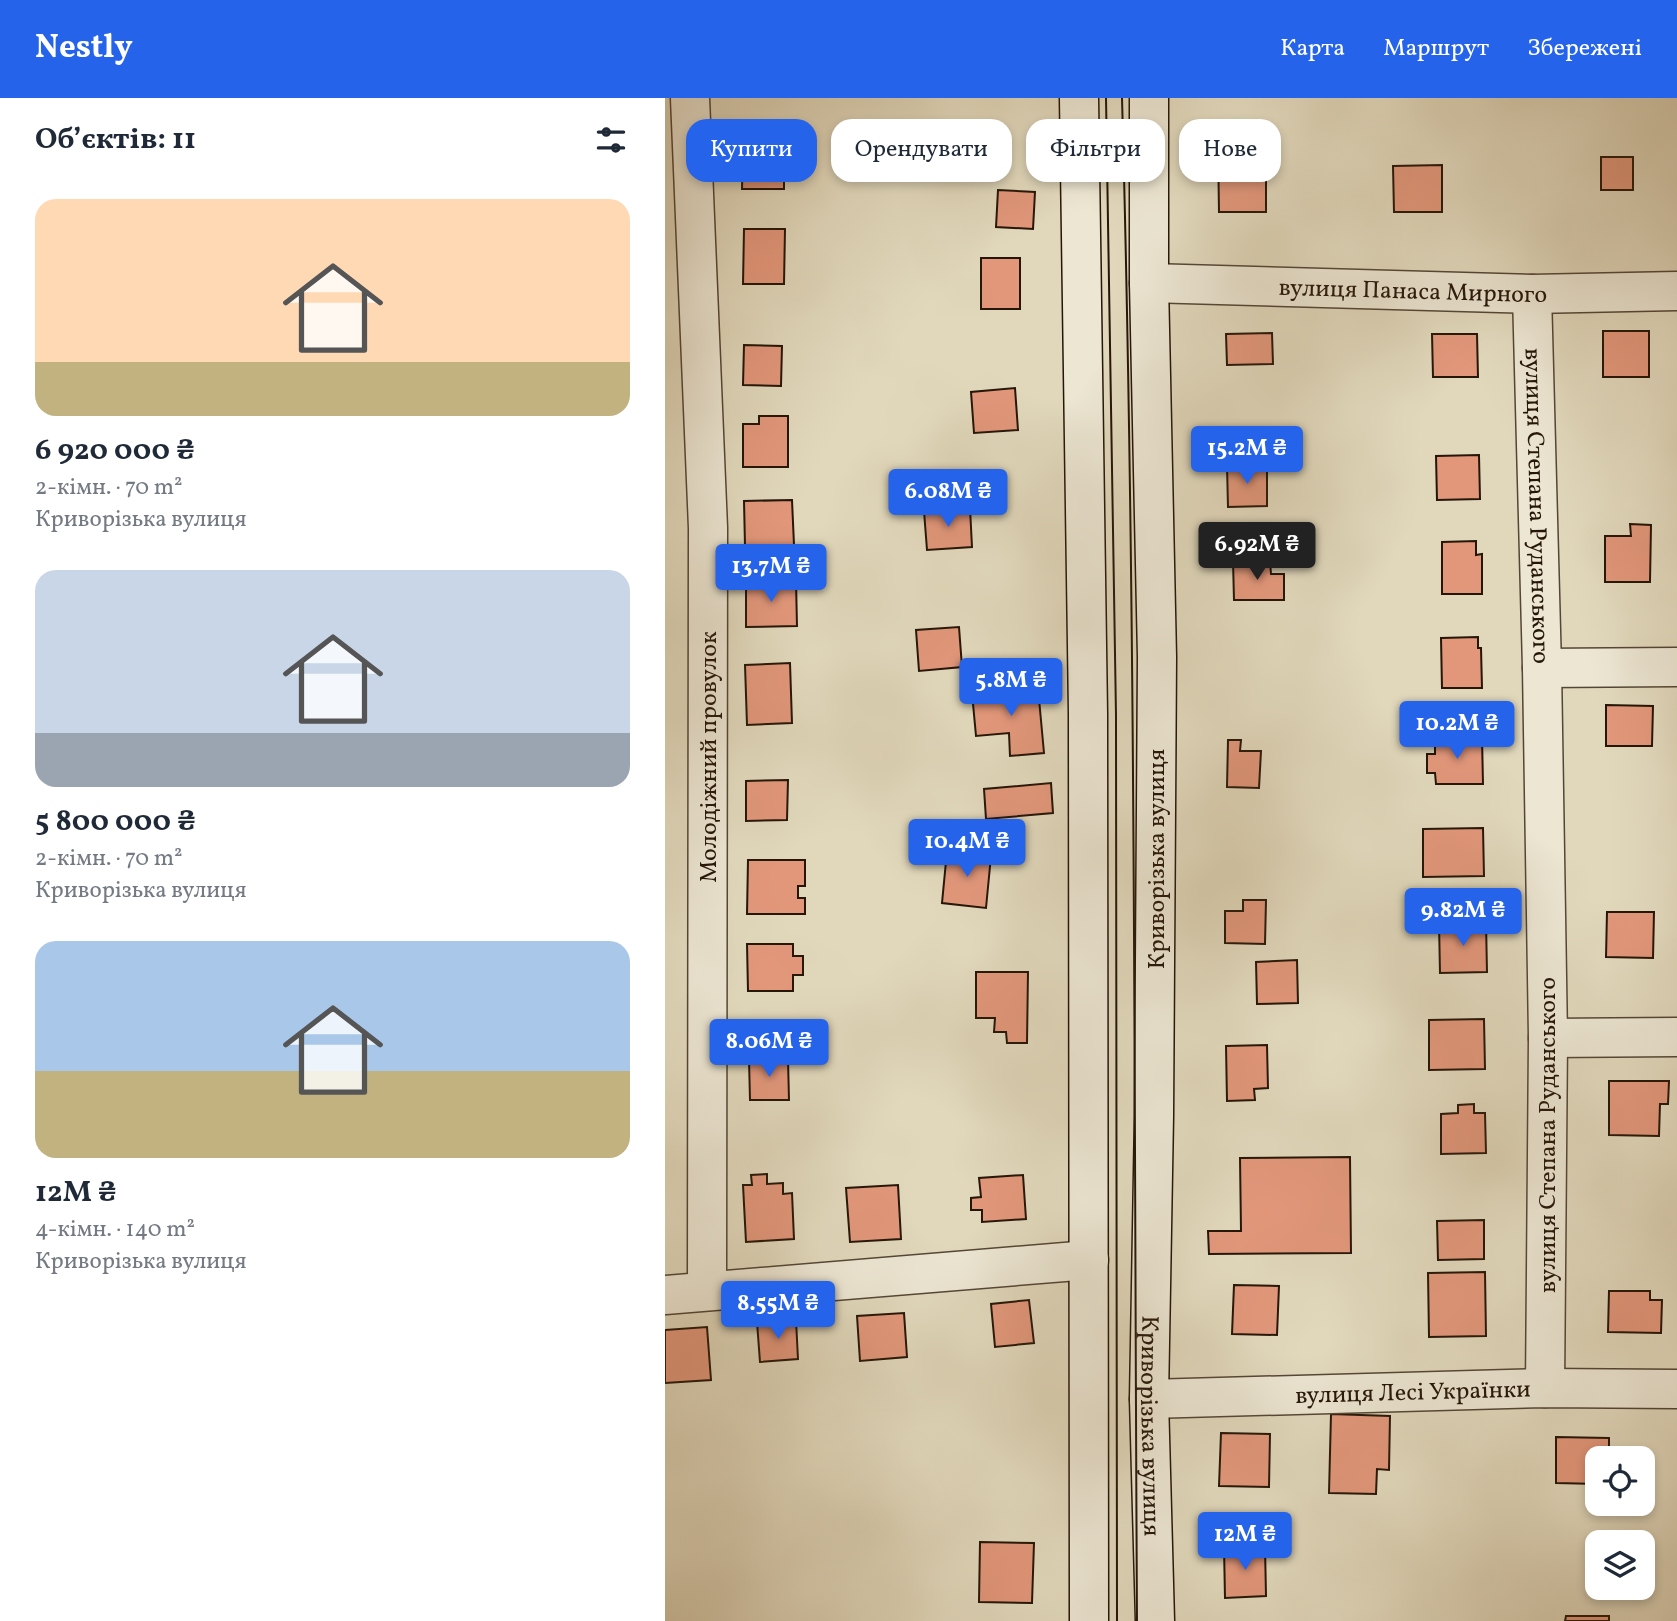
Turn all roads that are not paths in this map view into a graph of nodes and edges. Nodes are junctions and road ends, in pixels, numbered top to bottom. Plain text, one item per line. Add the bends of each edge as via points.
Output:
1 (690, 98) edge
2 (1079, 98) edge
3 (1149, 98) edge
4 (1149, 283) junction
5 (1677, 291) edge
6 (1532, 294) junction
7 (1677, 667) edge
8 (1542, 668) junction
9 (1677, 1037) edge
10 (1548, 1038) junction
11 (1089, 1260) junction
12 (707, 1291) junction
13 (665, 1295) edge
14 (1545, 1388) junction
15 (1677, 1389) edge
16 (1149, 1399) junction
17 (1089, 1621) edge
18 (1155, 1621) edge

1 - 12 street, Молодіжний провулок via 708,528
2 - 11 street via 1088,714
3 - 4 street, Криворізька вулиця
4 - 6 street, вулиця Панаса Мирного
4 - 16 street, Криворізька вулиця via 1157,657
5 - 6 street, вулиця Панаса Мирного
6 - 8 street, вулиця Степана Руданського
7 - 8 street
8 - 10 street, вулиця Степана Руданського
9 - 10 street
10 - 14 street, вулиця Степана Руданського
11 - 12 street
11 - 17 street
12 - 13 street
14 - 15 street, вулиця Лесі Українки
14 - 16 street, вулиця Лесі Українки
16 - 18 street, Криворізька вулиця

